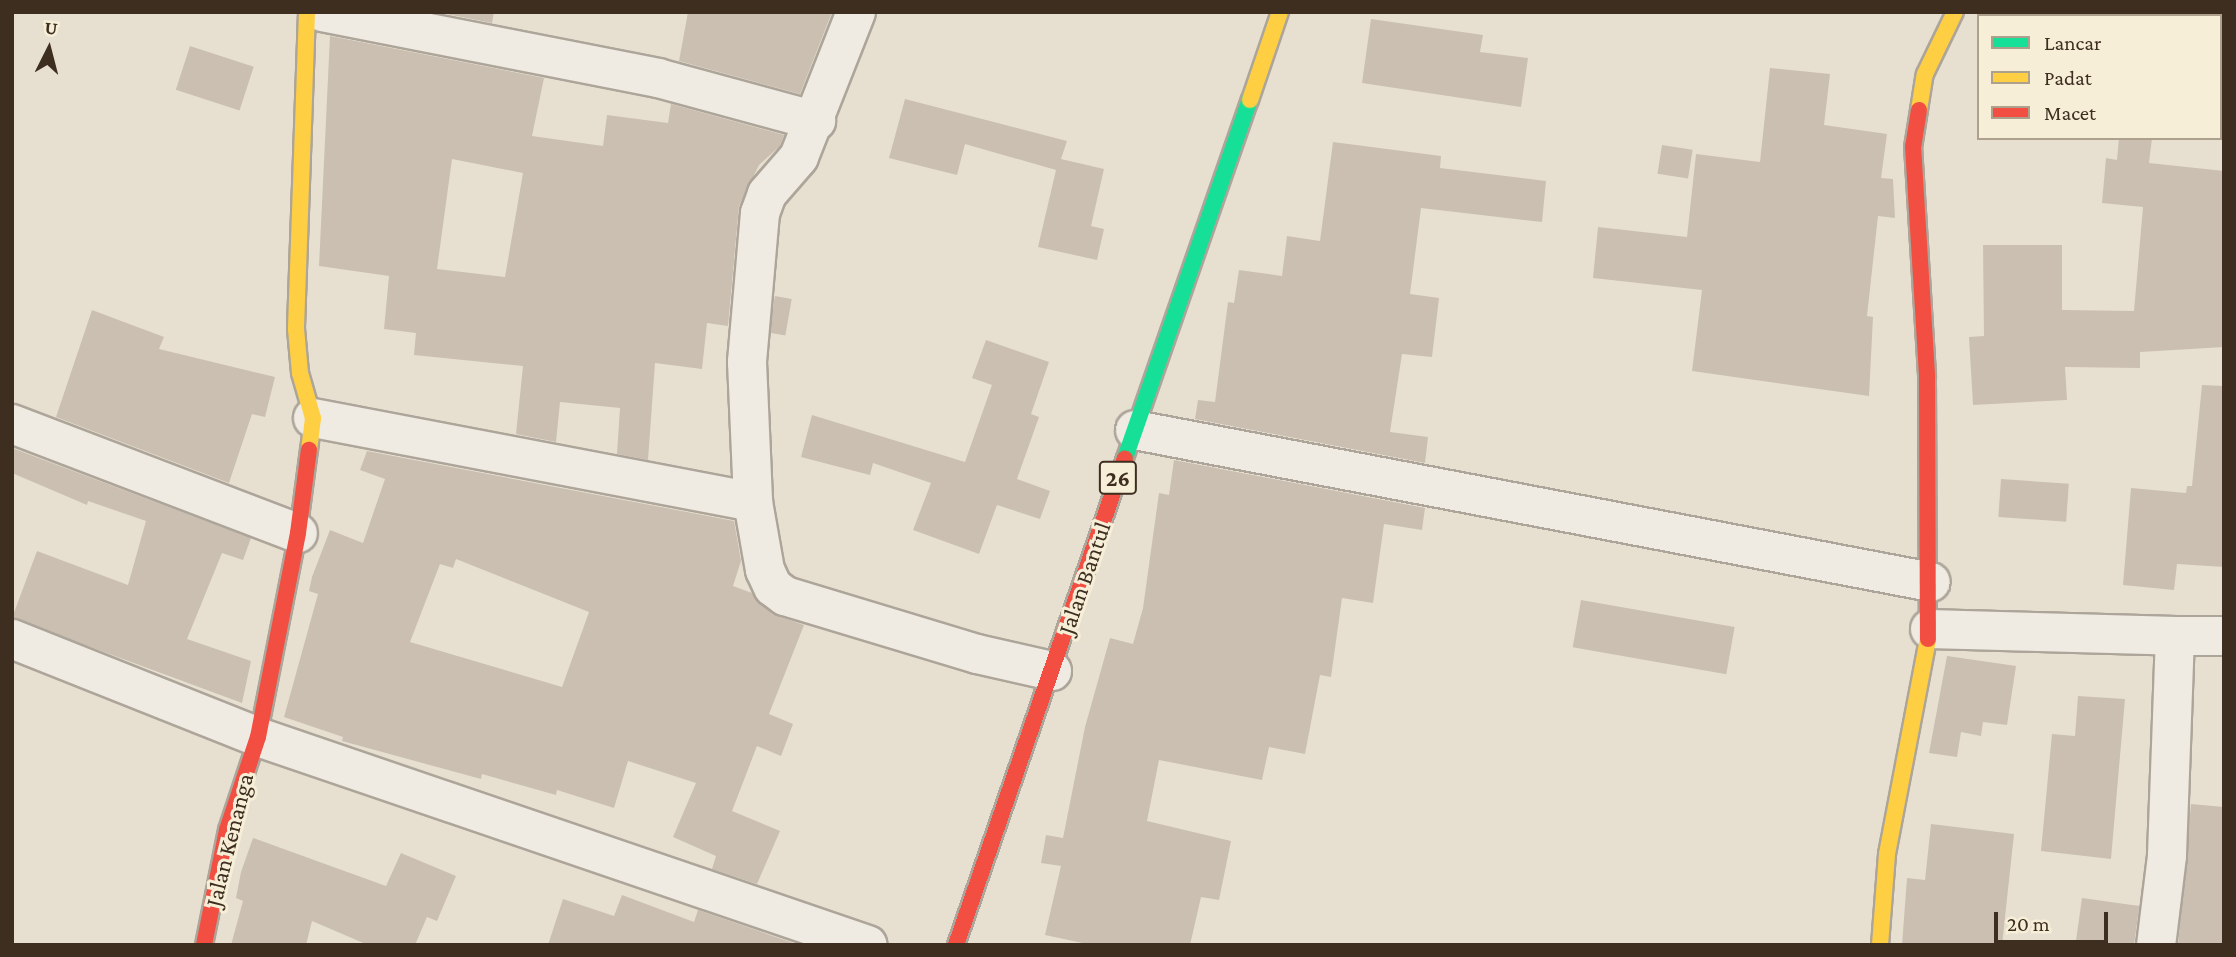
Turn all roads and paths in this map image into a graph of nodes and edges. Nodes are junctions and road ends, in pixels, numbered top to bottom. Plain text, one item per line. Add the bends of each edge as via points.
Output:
1 (307, 12) edge
2 (322, 12) edge
3 (856, 12) edge
4 (1280, 12) edge
5 (1955, 12) edge
6 (816, 121) junction
7 (313, 418) junction
8 (12, 424) edge
9 (1135, 430) junction
10 (754, 502) junction
11 (298, 533) junction
12 (1931, 582) junction
13 (1930, 629) junction
14 (2175, 636) junction
15 (2224, 636) edge
16 (12, 639) edge
17 (1052, 671) junction
18 (258, 737) junction
19 (853, 939) edge
20 (204, 945) edge
21 (956, 945) edge
22 (1880, 945) edge
23 (2156, 945) edge

1 - 7 street via 296,329 300,373
2 - 6 street via 657,78
3 - 6 street
4 - 9 street, Jalan Bantul / 26
5 - 12 street via 1925,74 1913,146 1927,378
6 - 10 street via 799,157 767,194 760,212 747,362
7 - 10 street
7 - 11 street, Jalan Kenanga
8 - 11 street
9 - 12 street
9 - 17 street, Jalan Bantul / 26
10 - 17 street via 765,570 773,587 785,596 964,651
11 - 18 street, Jalan Kenanga
12 - 13 street
13 - 14 street
13 - 22 street via 1887,854
14 - 15 street
14 - 23 street via 2167,856
16 - 18 street
17 - 21 street, Jalan Bantul / 26
18 - 19 street
18 - 20 street, Jalan Kenanga via 227,830

